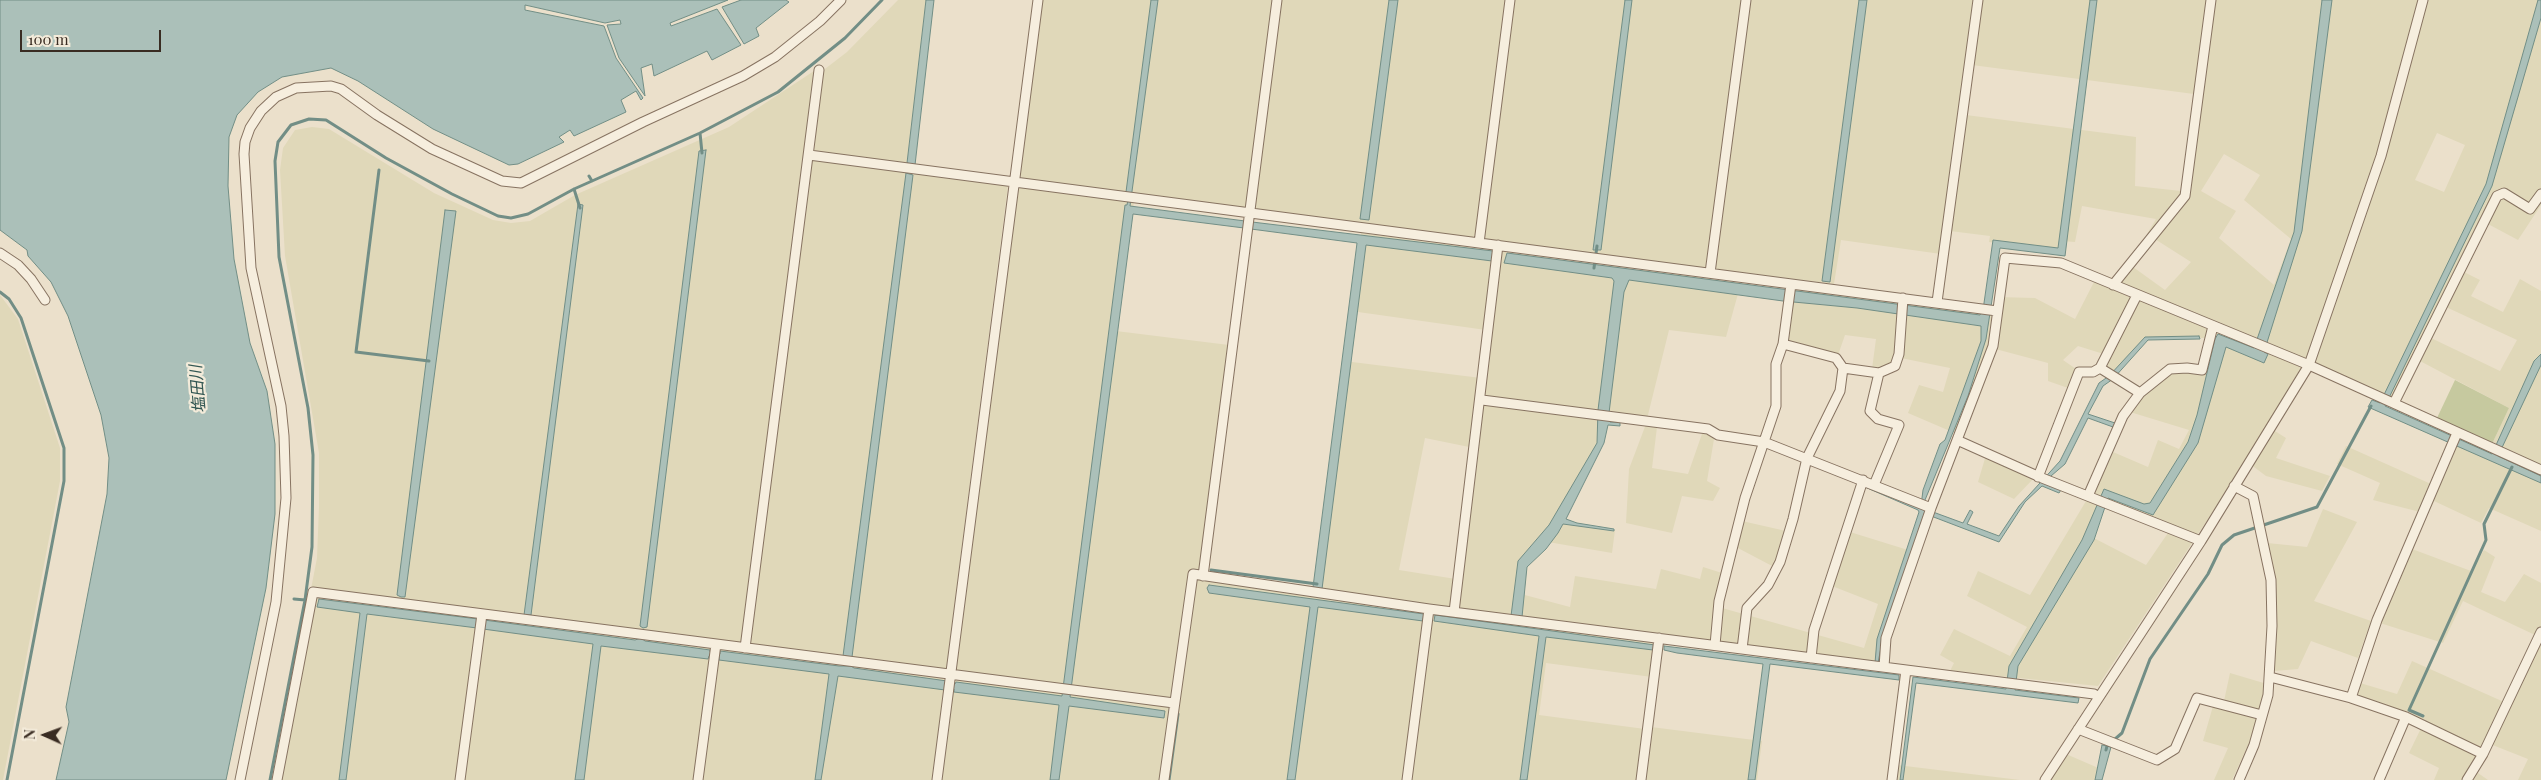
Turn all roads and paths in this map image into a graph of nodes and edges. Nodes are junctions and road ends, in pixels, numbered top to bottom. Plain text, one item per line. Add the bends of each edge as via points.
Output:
1 (841, 0) edge
2 (1038, 0) edge
3 (1277, 0) edge
4 (1510, 0) edge
5 (1746, 0) edge
6 (1978, 0) edge
7 (2211, 0) edge
8 (2423, 0) edge
9 (819, 70) dead end
10 (809, 155) junction
11 (1014, 182) junction
12 (2541, 194) edge
13 (1250, 214) junction
14 (1479, 243) junction
15 (1498, 253) junction
16 (0, 254) edge
17 (1710, 273) junction
18 (2113, 285) junction
19 (1791, 287) junction
20 (2137, 295) junction
21 (1903, 298) junction
22 (45, 300) dead end
23 (1937, 302) junction
24 (1995, 310) junction
25 (2213, 326) junction
26 (1783, 344) junction
27 (2309, 365) junction
28 (1843, 368) junction
29 (2104, 370) junction
30 (1878, 373) junction
31 (2140, 393) junction
32 (1482, 400) junction
33 (2392, 402) junction
34 (2457, 433) junction
35 (1958, 440) junction
36 (1764, 442) junction
37 (1807, 458) junction
38 (2541, 470) edge
39 (2043, 479) junction
40 (1863, 480) junction
41 (1874, 485) junction
42 (2234, 486) junction
43 (2093, 498) junction
44 (1926, 505) junction
45 (2201, 541) junction
46 (1204, 576) junction
47 (1429, 609) junction
48 (1454, 612) junction
49 (481, 621) junction
50 (2541, 632) edge
51 (1659, 638) junction
52 (1715, 645) junction
53 (745, 648) junction
54 (1742, 649) junction
55 (715, 652) junction
56 (1811, 658) junction
57 (1884, 667) junction
58 (1906, 670) junction
59 (2270, 677) junction
60 (950, 682) junction
61 (2099, 697) junction
62 (2350, 698) junction
63 (1174, 703) junction
64 (2262, 715) junction
65 (2406, 717) junction
66 (2078, 729) junction
67 (2482, 754) junction
68 (2242, 779) edge
69 (240, 780) edge
70 (277, 780) edge
71 (460, 780) edge
72 (698, 780) edge
73 (937, 780) edge
74 (1164, 780) edge
75 (1407, 780) edge
76 (1641, 780) edge
77 (1892, 780) edge
78 (2045, 780) edge
79 (2379, 780) edge
80 (2467, 780) edge

1 - 69 street via 775,57 744,76 521,183 502,181 432,149 341,89 331,86 296,88 276,98 261,111 250,128 244,154 250,268 281,406 286,498 276,602
2 - 11 street
3 - 13 street
4 - 14 street
5 - 17 street
6 - 23 street
7 - 18 street via 2185,196
8 - 27 street via 2380,156
9 - 10 street
10 - 11 street
10 - 53 street
11 - 13 street
11 - 60 street
12 - 33 street via 2530,209 2504,193 2497,196
13 - 14 street
13 - 46 street
14 - 15 street
15 - 17 street via 1595,258
15 - 32 street
16 - 22 street via 24,272
17 - 19 street
18 - 20 street
18 - 24 street via 2061,263 2005,258
19 - 21 street
19 - 26 street
20 - 25 street
20 - 29 street
21 - 23 street
21 - 30 street via 1895,366
23 - 24 street
24 - 35 street via 1993,346
25 - 27 street
25 - 31 street via 2202,370 2170,369
26 - 28 street via 1836,358
26 - 36 street via 1776,364 1776,406
27 - 33 street
27 - 42 street
28 - 30 street
28 - 37 street via 1840,391
29 - 31 street
29 - 39 street via 2079,372
30 - 41 street via 1870,411 1878,420 1898,425
31 - 43 street via 2123,416
32 - 36 street via 1708,429 1718,435
32 - 48 street
33 - 34 street
34 - 38 street
34 - 62 street via 2377,620
35 - 39 street
35 - 44 street
36 - 37 street
36 - 52 street via 1745,498 1719,602
37 - 40 street
37 - 54 street via 1794,519 1780,562 1768,585 1746,608
39 - 43 street
40 - 41 street
40 - 56 street via 1814,630
41 - 44 street
42 - 45 street
42 - 59 street via 2253,496 2271,580
43 - 45 street
44 - 57 street via 1886,638
45 - 61 street
46 - 47 street
46 - 63 street via 1193,574
47 - 48 street
47 - 75 street
48 - 51 street
49 - 55 street via 527,620 642,634
49 - 70 street via 400,603 313,592
49 - 71 street
50 - 67 street
51 - 52 street
51 - 76 street
52 - 54 street
53 - 55 street
53 - 60 street via 847,661
54 - 56 street
55 - 72 street
56 - 57 street
57 - 58 street
58 - 61 street
58 - 77 street
59 - 62 street
59 - 64 street
60 - 63 street via 1074,690
60 - 73 street
61 - 66 street
62 - 65 street
63 - 74 street
64 - 66 street via 2197,698 2175,749 2157,760
64 - 68 street
65 - 67 street
65 - 79 street
66 - 78 street
67 - 80 street

